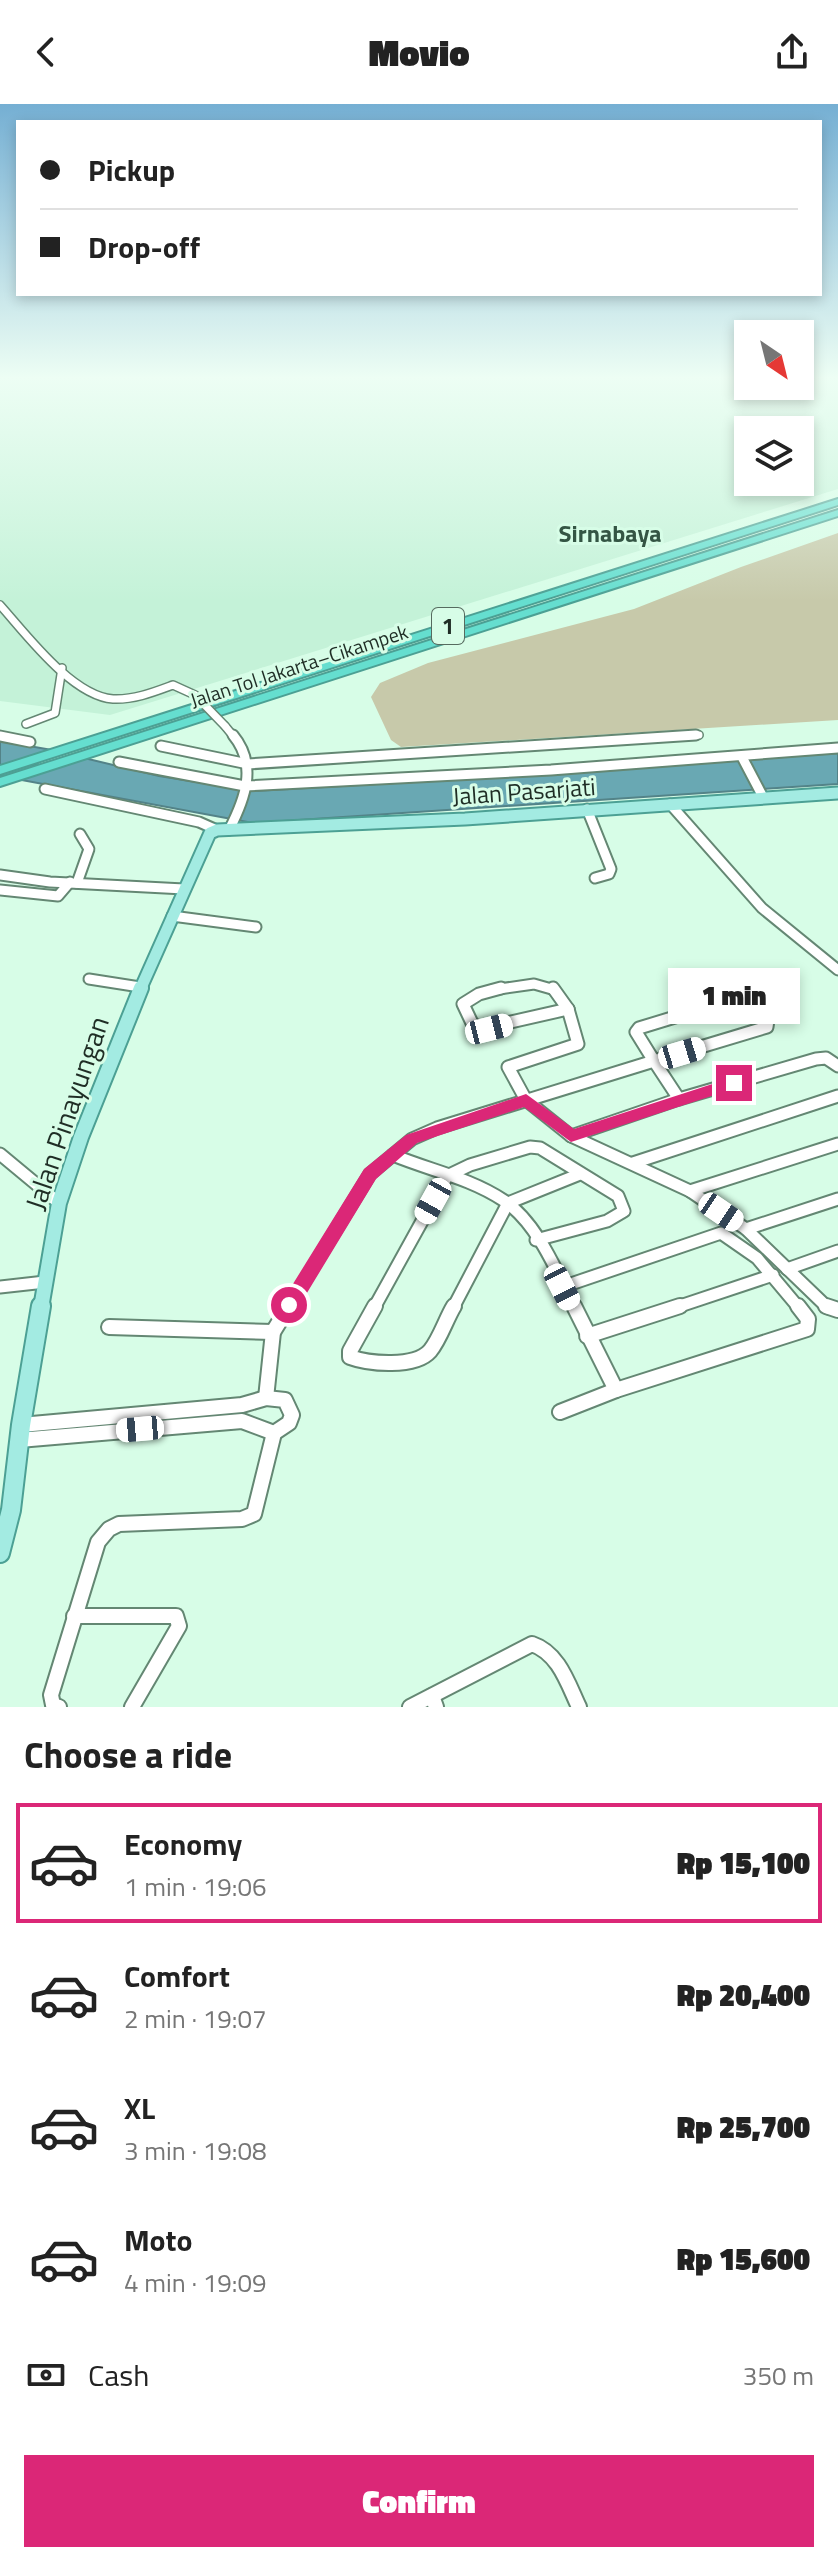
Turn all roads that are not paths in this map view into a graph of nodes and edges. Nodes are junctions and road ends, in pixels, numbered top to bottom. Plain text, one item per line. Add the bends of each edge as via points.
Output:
1 (838, 502) edge
2 (838, 513) edge
3 (760, 538) junction
4 (688, 568) dead end
5 (0, 605) edge
6 (496, 630) dead end
7 (421, 648) junction
8 (62, 668) junction
9 (26, 724) dead end
10 (699, 735) dead end
11 (0, 736) edge
12 (30, 742) dead end
13 (161, 746) dead end
14 (838, 748) edge
15 (744, 761) junction
16 (119, 762) dead end
17 (248, 764) junction
18 (2, 778) edge
19 (244, 788) junction
20 (45, 789) dead end
21 (761, 793) junction
22 (838, 793) edge
23 (670, 804) junction
24 (587, 809) junction
25 (223, 828) junction
26 (80, 834) dead end
27 (0, 875) edge
28 (595, 878) dead end
29 (73, 882) junction
30 (184, 889) junction
31 (0, 890) edge
32 (172, 916) junction
33 (256, 927) dead end
34 (838, 970) edge
35 (89, 979) dead end
36 (140, 987) junction
37 (568, 1009) junction
38 (654, 1061) junction
39 (838, 1066) edge
40 (838, 1096) edge
41 (679, 1099) junction
42 (526, 1100) junction
43 (571, 1136) junction
44 (838, 1144) edge
45 (0, 1154) edge
46 (393, 1155) junction
47 (633, 1163) junction
48 (580, 1174) junction
49 (447, 1176) junction
50 (690, 1191) junction
51 (838, 1199) edge
52 (59, 1203) junction
53 (508, 1203) junction
54 (746, 1229) junction
55 (536, 1240) junction
56 (838, 1251) edge
57 (787, 1269) junction
58 (773, 1275) junction
59 (45, 1282) junction
60 (0, 1287) edge
61 (562, 1287) junction
62 (838, 1310) edge
63 (109, 1327) dead end
64 (273, 1332) junction
65 (587, 1336) junction
66 (616, 1390) junction
67 (266, 1398) junction
68 (232, 1406) junction
69 (560, 1412) dead end
70 (231, 1422) junction
71 (20, 1432) junction
72 (274, 1433) junction
73 (0, 1553) edge
74 (74, 1616) junction
75 (434, 1701) edge
76 (59, 1707) edge
77 (132, 1707) edge
78 (410, 1707) edge
79 (579, 1707) edge

1 - 18 highway, Jalan Tol Jakarta–Cikampek / 1 via 58,751
2 - 3 highway, Jalan Tol Jakarta–Cikampek / 1
3 - 4 highway
3 - 7 highway, Jalan Tol Jakarta–Cikampek / 1
5 - 8 street
6 - 7 highway
7 - 18 highway, Jalan Tol Jakarta–Cikampek / 1
8 - 9 street via 55,713
8 - 17 street, bridge via 85,689 106,698 132,698 173,685 195,695 225,726
10 - 17 street
11 - 12 street
13 - 17 street
14 - 15 street
15 - 19 street
15 - 21 street
16 - 19 street
17 - 19 street
19 - 25 street
20 - 25 street
21 - 22 main road, Jalan Pasarjati
21 - 23 main road, Jalan Pasarjati
23 - 24 main road, Jalan Pasarjati
23 - 34 street via 762,908
24 - 25 main road, Jalan Pasarjati
24 - 28 street via 611,869
25 - 30 main road, Jalan Pinayungan via 210,833
26 - 29 street via 89,849
27 - 29 street
29 - 30 street
29 - 31 street via 58,896
30 - 32 main road, Jalan Pinayungan
32 - 33 street
32 - 36 main road, Jalan Pinayungan
35 - 36 street
36 - 52 main road, Jalan Pinayungan
37 - 37 street via 554,988 534,982 469,997 463,1004 480,1029
37 - 42 street via 578,1044 508,1067
38 - 38 street via 636,1032 639,1028 741,998 769,1024
38 - 41 street
38 - 42 street
39 - 41 street via 816,1059
40 - 47 street
41 - 43 street
42 - 43 street
42 - 46 street via 437,1128
43 - 47 street
44 - 50 street
45 - 52 street
46 - 49 street
46 - 64 street via 370,1174
47 - 50 street
48 - 49 street via 530,1147
48 - 53 street
48 - 55 street via 618,1196 624,1211 607,1221
49 - 53 street
49 - 53 street via 350,1357 419,1359 429,1352
50 - 54 street
51 - 54 street
52 - 59 main road, Jalan Pinayungan
53 - 55 street
54 - 57 street
55 - 61 street
56 - 57 street
57 - 62 street via 830,1309
58 - 61 street via 721,1233
58 - 65 street
58 - 66 street via 808,1319 807,1329
59 - 60 street
59 - 71 main road, Jalan Pinayungan
61 - 65 street
63 - 64 street
64 - 67 street
65 - 66 street
66 - 69 street
67 - 68 street
67 - 72 street via 285,1400 290,1407 289,1423
68 - 70 street
68 - 71 street
70 - 71 street
70 - 72 street
71 - 73 main road, Jalan Pinayungan
72 - 74 street via 254,1514 109,1529 98,1542
74 - 76 street via 51,1695
74 - 77 street via 176,1616 179,1626
75 - 78 street
75 - 79 street via 537,1644 562,1672

